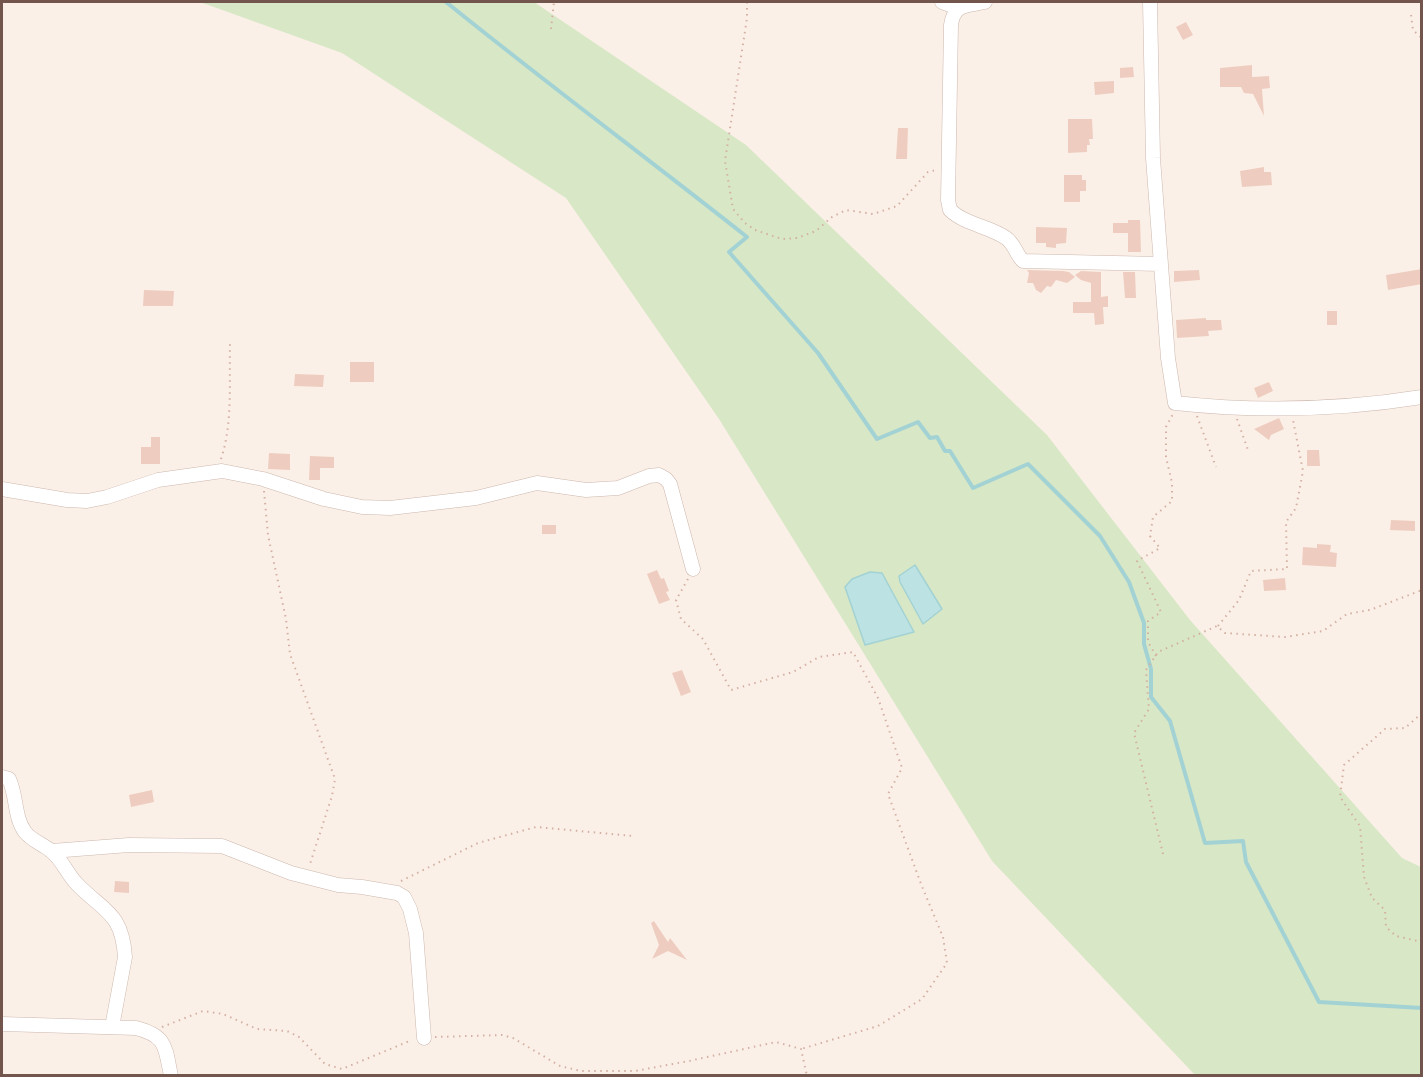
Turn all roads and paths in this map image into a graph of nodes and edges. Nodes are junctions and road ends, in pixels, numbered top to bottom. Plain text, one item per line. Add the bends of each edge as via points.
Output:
1 (554, 2) edge
2 (747, 2) edge
3 (942, 2) edge
4 (985, 2) edge
5 (1150, 2) edge
6 (958, 8) junction
7 (1412, 15) dead end
8 (551, 29) dead end
9 (1422, 38) edge
10 (949, 166) junction
11 (1161, 264) junction
12 (230, 344) dead end
13 (1422, 398) edge
14 (1175, 403) junction
15 (1194, 405) junction
16 (1233, 408) junction
17 (1290, 408) junction
18 (1248, 450) dead end
19 (1216, 467) dead end
20 (210, 472) junction
21 (263, 479) junction
22 (2, 489) edge
23 (693, 569) joint
24 (1422, 590) edge
25 (1217, 626) junction
26 (1156, 656) junction
27 (1422, 713) edge
28 (2, 777) edge
29 (633, 836) dead end
30 (52, 852) junction
31 (1163, 854) dead end
32 (306, 877) junction
33 (398, 882) dead end
34 (1422, 942) edge
35 (2, 1024) edge
36 (112, 1027) junction
37 (153, 1033) junction
38 (424, 1038) junction
39 (801, 1049) junction
40 (641, 1069) junction
41 (171, 1076) edge
42 (642, 1076) edge
43 (807, 1076) edge

1 - 8 path
2 - 10 path via 725,161 734,209 745,223 782,238 797,238 816,231 846,210 873,214 897,206 928,172
3 - 6 street
4 - 6 street
5 - 11 street via 1153,158
6 - 10 street via 951,25
7 - 9 path via 1413,30
10 - 11 street via 950,210 1008,239 1023,261
11 - 14 street
12 - 20 path via 225,447 219,465
13 - 17 street via 1360,406
14 - 15 street
14 - 26 path via 1166,428 1172,501 1153,517 1150,536 1160,548 1137,561 1161,612 1148,621 1148,642
15 - 16 street
15 - 19 path
16 - 17 street
16 - 18 path
17 - 25 path via 1303,471 1296,508 1286,522 1287,569 1251,571 1239,600
20 - 21 street
20 - 22 street via 158,480 87,501
21 - 23 street via 324,499 390,508 476,498 537,483 586,490 618,488 659,475 669,484
21 - 32 path via 268,535 290,654 335,779
23 - 39 path via 676,600 681,619 704,639 731,690 793,672 819,657 853,652 878,698 902,768 888,794 943,937 947,963 922,999 878,1026
24 - 25 path via 1370,610 1347,614 1323,631 1285,637 1225,633
25 - 26 path
26 - 31 path via 1146,670 1149,709 1134,733
27 - 34 path via 1405,728 1385,729 1344,765 1340,797 1360,826 1364,877 1372,898 1385,910 1386,927 1396,936
28 - 30 street via 9,779 13,788 25,832
29 - 33 path via 536,827 478,843
30 - 32 street via 129,845 222,846
30 - 36 street via 77,885 113,916 121,935 125,957
32 - 38 street via 404,897 416,933
35 - 36 street
36 - 37 street
37 - 38 path via 203,1011 213,1012 257,1029 287,1031 299,1037 324,1064 342,1069 410,1040
37 - 41 street via 162,1041
38 - 40 path via 502,1035 560,1066 581,1071
39 - 40 path via 776,1042
39 - 43 path
40 - 42 path

